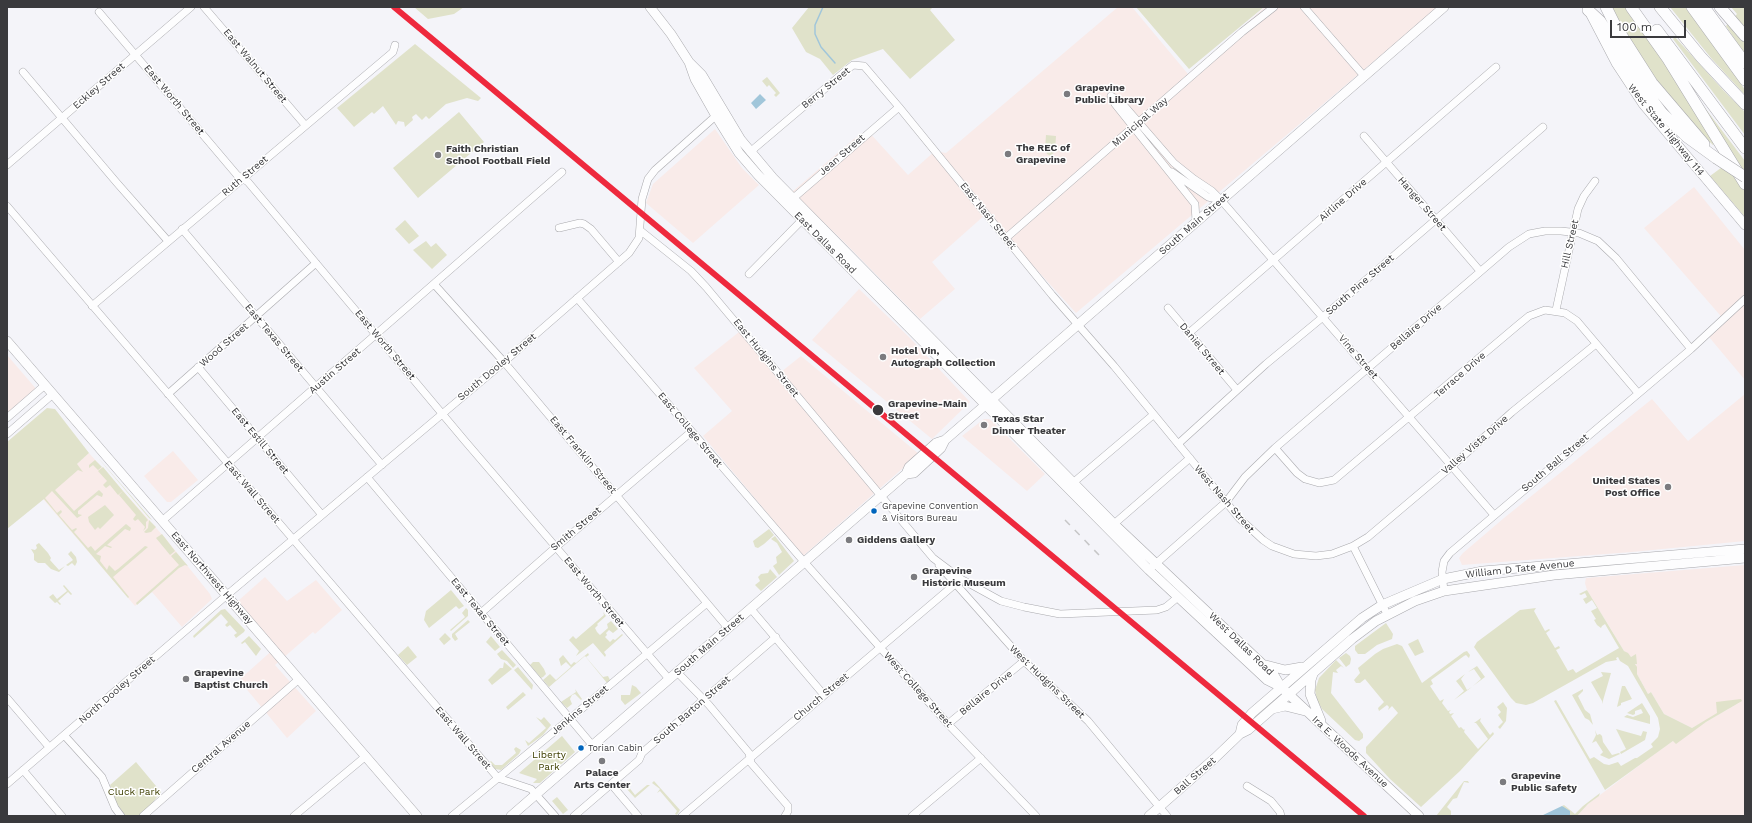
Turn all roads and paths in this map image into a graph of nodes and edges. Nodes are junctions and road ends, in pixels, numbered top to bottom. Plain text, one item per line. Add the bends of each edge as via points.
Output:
1 (191, 7) edge
2 (204, 7) edge
3 (650, 7) edge
4 (1274, 7) edge
5 (1304, 7) edge
6 (1444, 7) edge
7 (1606, 7) edge
8 (1631, 7) edge
9 (1639, 7) edge
10 (1660, 7) edge
11 (1692, 7) edge
12 (1704, 7) edge
13 (1720, 7) edge
14 (1587, 8) edge
15 (99, 12) dead end
16 (1745, 36) edge
17 (395, 45) dead end
18 (136, 54) junction
19 (1745, 63) edge
20 (1496, 67) dead end
21 (23, 72) dead end
22 (1364, 76) junction
23 (1745, 80) edge
24 (1745, 104) edge
25 (899, 106) junction
26 (719, 113) junction
27 (61, 118) junction
28 (1137, 125) junction
29 (305, 126) junction
30 (1543, 127) dead end
31 (1364, 136) dead end
32 (1745, 148) edge
33 (750, 152) junction
34 (1716, 158) junction
35 (1387, 162) junction
36 (7, 165) edge
37 (1165, 166) junction
38 (562, 172) dead end
39 (1745, 177) edge
40 (243, 179) junction
41 (1595, 182) dead end
42 (1745, 184) edge
43 (1221, 200) junction
44 (790, 201) junction
45 (7, 206) edge
46 (802, 220) junction
47 (1436, 220) junction
48 (1196, 221) junction
49 (1745, 225) edge
50 (559, 228) dead end
51 (182, 230) junction
52 (640, 231) junction
53 (1573, 232) junction
54 (1006, 238) junction
55 (168, 241) junction
56 (1274, 260) junction
57 (619, 262) junction
58 (316, 264) junction
59 (1480, 271) junction
60 (749, 274) dead end
61 (434, 284) junction
62 (874, 286) junction
63 (577, 298) junction
64 (1745, 299) edge
65 (92, 306) junction
66 (1168, 308) dead end
67 (1556, 310) junction
68 (256, 316) junction
69 (1323, 317) junction
70 (1078, 325) junction
71 (1189, 333) junction
72 (376, 335) junction
73 (7, 341) edge
74 (1596, 344) junction
75 (1691, 349) junction
76 (504, 362) junction
77 (198, 367) junction
78 (1368, 369) junction
79 (46, 385) junction
80 (316, 387) junction
81 (1237, 390) junction
82 (1638, 393) junction
83 (54, 394) junction
84 (168, 394) junction
85 (989, 402) junction
86 (442, 414) junction
87 (1153, 415) junction
88 (1410, 417) junction
89 (7, 418) edge
90 (691, 432) junction
91 (7, 434) edge
92 (258, 438) junction
93 (1178, 444) junction
94 (1275, 448) junction
95 (1190, 458) junction
96 (228, 464) junction
97 (382, 465) junction
98 (1452, 466) junction
99 (367, 477) junction
100 (1074, 482) junction
101 (617, 495) junction
102 (881, 496) junction
103 (1077, 497) junction
104 (1226, 502) junction
105 (1102, 511) junction
106 (322, 515) junction
107 (1494, 515) junction
108 (162, 521) junction
109 (1114, 524) junction
110 (293, 539) junction
111 (1353, 546) junction
112 (556, 547) junction
113 (1745, 549) edge
114 (933, 558) junction
115 (1745, 558) edge
116 (804, 562) junction
117 (1648, 562) junction
118 (1153, 567) junction
119 (1588, 568) junction
120 (961, 579) junction
121 (1443, 579) junction
122 (954, 585) junction
123 (1444, 591) junction
124 (227, 595) junction
125 (1178, 597) junction
126 (707, 603) junction
127 (1382, 605) junction
128 (751, 609) junction
129 (481, 613) junction
130 (1387, 614) junction
131 (1210, 615) junction
132 (728, 628) junction
133 (776, 638) junction
134 (880, 648) junction
135 (647, 653) junction
136 (1254, 655) junction
137 (1024, 661) junction
138 (1306, 666) junction
139 (678, 672) junction
140 (1314, 673) junction
141 (299, 679) junction
142 (669, 679) junction
143 (1267, 680) junction
144 (1281, 687) junction
145 (824, 695) junction
146 (1289, 695) junction
147 (7, 698) edge
148 (703, 701) junction
149 (1265, 701) junction
150 (1267, 712) junction
151 (1307, 712) junction
152 (569, 719) junction
153 (948, 724) junction
154 (1324, 727) junction
155 (1240, 734) junction
156 (64, 736) junction
157 (593, 746) junction
158 (50, 747) junction
159 (366, 756) junction
160 (750, 758) junction
161 (981, 758) junction
162 (24, 770) junction
163 (498, 778) junction
164 (7, 784) edge
165 (611, 784) junction
166 (1247, 786) dead end
167 (536, 795) junction
168 (1160, 807) junction
169 (62, 816) edge
170 (121, 816) edge
171 (143, 816) edge
172 (294, 816) edge
173 (417, 816) edge
174 (452, 816) edge
175 (511, 816) edge
176 (555, 816) edge
177 (574, 816) edge
178 (638, 816) edge
179 (682, 816) edge
180 (785, 816) edge
181 (912, 816) edge
182 (1036, 816) edge
183 (1149, 816) edge
184 (1167, 816) edge
185 (1281, 816) edge
186 (1419, 816) edge

1 - 18 street, Eckley Street
2 - 29 street, East Walnut Street
3 - 26 main road, East Dallas Road via 671,34 689,62 695,79
4 - 28 street, Municipal Way
5 - 22 street
6 - 22 main road, South Main Street
7 - 34 highway via 1652,83
8 - 42 highway via 1668,59
9 - 32 highway
10 - 24 highway via 1701,57
11 - 23 highway
12 - 19 highway
13 - 16 highway
14 - 34 highway via 1600,21 1638,81 1662,113 1687,137
14 - 49 main road, West State Highway 114 via 1619,68 1643,104
15 - 18 street, East Worth Street
17 - 29 street, Ruth Street via 393,52
18 - 27 street, Eckley Street
18 - 40 street, East Worth Street
20 - 35 street, Airline Drive
21 - 27 street
22 - 43 main road, South Main Street
25 - 33 street, Berry Street via 864,66 853,65
25 - 44 street, Jean Street
25 - 54 street, East Nash Street
26 - 33 main road, East Dallas Road
26 - 44 main road, East Dallas Road via 747,163
26 - 52 street, South Dooley Street via 648,179 642,199
27 - 36 street, Eckley Street
27 - 55 street
28 - 37 street, Vine Street
28 - 43 street, Vine Street via 1174,163
28 - 54 street, Municipal Way
29 - 40 street, Ruth Street
30 - 47 street, South Pine Street
31 - 35 street, Hanger Street
33 - 44 main road, East Dallas Road
34 - 39 highway, bridge
35 - 47 street, Hanger Street
35 - 56 street, Airline Drive
37 - 43 street, Vine Street via 1208,197
37 - 48 street, Vine Street via 1194,204
38 - 61 street, Austin Street
40 - 51 street, Ruth Street
40 - 58 street, East Worth Street
41 - 53 street, Hill Street via 1581,201
43 - 48 main road, South Main Street
43 - 56 street, Vine Street
44 - 46 main road, East Dallas Road
44 - 62 main road, East Dallas Road
45 - 65 street, East Wall Street
46 - 60 street
46 - 62 main road, East Dallas Road
47 - 59 street, Hanger Street
47 - 69 street, South Pine Street
48 - 70 main road, South Main Street
50 - 57 street via 584,224
51 - 55 street, Ruth Street
51 - 68 street, East Texas Street
52 - 57 street, South Dooley Street via 636,244
52 - 102 street, East Hudgins Street via 691,271 706,287
53 - 59 street, Bellaire Drive via 1545,231 1529,234 1509,246
53 - 67 street, Hill Street
53 - 75 street, Bellaire Drive via 1594,239 1608,249
54 - 70 street, East Nash Street
55 - 65 street, Ruth Street
56 - 69 street, Vine Street
56 - 71 street, Airline Drive
57 - 63 street, South Dooley Street
58 - 68 street, Wood Street
58 - 72 street, East Worth Street
59 - 78 street, Bellaire Drive
61 - 72 street, Austin Street
61 - 76 street, East Franklin Street
62 - 85 main road, East Dallas Road
63 - 76 street, South Dooley Street
63 - 90 street, East College Street
64 - 75 street
65 - 84 street, East Wall Street
66 - 71 street, Daniel Street
67 - 74 street via 1577,321
67 - 88 street, Terrace Drive via 1538,312 1524,320
68 - 77 street, Wood Street
68 - 80 street, East Texas Street
69 - 78 street, Vine Street
69 - 81 street, South Pine Street
70 - 85 main road, South Main Street
70 - 87 street, West Nash Street
71 - 81 street, Daniel Street
72 - 80 street, Austin Street
72 - 86 street, East Worth Street
73 - 79 main road, East Northwest Highway
74 - 82 street
74 - 98 street, Valley Vista Drive via 1512,412
75 - 82 street, South Ball Street
76 - 86 street, South Dooley Street
76 - 101 street, East Franklin Street
77 - 84 street, Wood Street
77 - 92 street, East Estill Street
78 - 88 street, Vine Street
78 - 94 street, Bellaire Drive
79 - 83 main road, East Northwest Highway
79 - 89 street
80 - 92 street, Austin Street
80 - 97 street, East Texas Street
81 - 93 street, South Pine Street
82 - 107 street, South Ball Street
83 - 91 street
83 - 108 main road, East Northwest Highway
84 - 96 street, East Wall Street
85 - 100 main road, West Dallas Road
85 - 102 main road, South Main Street via 945,440 936,443
85 - 103 main road, West Dallas Road
86 - 97 street, South Dooley Street
86 - 112 street, East Worth Street
87 - 93 street, West Nash Street
87 - 100 street
88 - 94 street, Terrace Drive via 1341,476 1327,482 1300,477
88 - 98 street, Vine Street
90 - 101 street, Smith Street
90 - 116 street, East College Street
92 - 96 street, Austin Street
92 - 106 street, East Estill Street
93 - 95 street, West Nash Street
94 - 104 street, Bellaire Drive
95 - 104 street, West Nash Street
95 - 109 street
96 - 108 street, Austin Street
96 - 110 street, East Wall Street
97 - 99 street, South Dooley Street
98 - 107 street, Vine Street
98 - 111 street, Valley Vista Drive via 1378,529
99 - 106 street, South Dooley Street
99 - 129 street, East Texas Street
100 - 105 main road, West Dallas Road
101 - 112 street, Smith Street
101 - 126 street, East Franklin Street
102 - 114 street, West Hudgins Street
102 - 116 main road, South Main Street
103 - 105 main road via 1084,498
103 - 118 main road, West Dallas Road
104 - 111 street, West Nash Street via 1263,540 1294,554 1332,554
104 - 118 street, Bellaire Drive
105 - 109 main road, West Dallas Road
106 - 110 street, South Dooley Street
107 - 121 street, South Ball Street via 1448,555 1443,568
108 - 124 main road, East Northwest Highway
109 - 118 main road, West Dallas Road
110 - 124 street, South Dooley Street
110 - 163 street, East Wall Street
111 - 127 street
112 - 129 street, Smith Street
112 - 135 street, East Worth Street
113 - 117 main road, William D Tate Avenue
114 - 120 street, West Hudgins Street
114 - 122 street, West Hudgins Street
115 - 117 main road, William D Tate Avenue
116 - 128 main road, South Main Street
116 - 134 street, West College Street
117 - 119 main road, William D Tate Avenue
118 - 125 main road, West Dallas Road
118 - 131 main road, West Dallas Road
119 - 121 main road, William D Tate Avenue via 1483,571
119 - 123 main road, William D Tate Avenue
120 - 122 street, Church Street
120 - 125 street, West Hudgins Street via 1001,601 1060,614 1157,610 1166,607
121 - 123 street, South Ball Street
121 - 127 main road, William D Tate Avenue
122 - 134 street, Church Street
122 - 137 street, West Hudgins Street
123 - 130 main road, William D Tate Avenue
124 - 141 main road, East Northwest Highway
124 - 156 street, North Dooley Street
125 - 131 main road
125 - 143 main road, West Dallas Road
126 - 132 street, East Franklin Street
126 - 135 street, Jenkins Street
127 - 130 street
127 - 138 main road, William D Tate Avenue via 1356,622
128 - 132 main road, South Main Street
128 - 133 street
129 - 152 street, East Texas Street
130 - 140 main road, William D Tate Avenue via 1352,639
131 - 136 main road, West Dallas Road
132 - 139 main road, South Main Street
133 - 145 street
133 - 148 street, South Barton Street
134 - 145 street, Church Street
134 - 153 street, West College Street
135 - 142 street, East Worth Street
135 - 152 street, Jenkins Street
136 - 138 main road via 1279,670
136 - 144 main road, West Dallas Road via 1274,675
137 - 153 street, Bellaire Drive
137 - 168 street, West Hudgins Street via 1088,721
138 - 144 main road, William D Tate Avenue
139 - 142 main road, South Main Street
139 - 148 street
140 - 146 main road, William D Tate Avenue
140 - 154 main road via 1310,680 1310,694
141 - 159 main road, East Northwest Highway
141 - 171 street, Central Avenue
142 - 157 main road, South Main Street
143 - 144 main road, West Dallas Road
143 - 149 main road
144 - 146 main road, Ira E. Woods Avenue
144 - 149 main road, Ball Street
145 - 160 street, Church Street
146 - 150 main road, Ball Street
146 - 151 main road, Ira E. Woods Avenue
147 - 158 street
148 - 160 street via 749,753
148 - 165 street, South Barton Street via 642,753 639,760
149 - 155 main road, Ball Street via 1244,722
150 - 151 main road via 1283,706
150 - 155 main road, Ball Street
151 - 154 main road, Ira E. Woods Avenue
152 - 157 street, East Texas Street
152 - 163 street, Jenkins Street
153 - 161 street, West College Street
154 - 186 main road, Ira E. Woods Avenue
155 - 168 main road, Ball Street
156 - 158 street, North Dooley Street
156 - 170 street via 102,778
157 - 167 main road, South Main Street
158 - 162 street, North Dooley Street
159 - 172 street
159 - 173 main road, East Northwest Highway
160 - 179 street, Church Street
160 - 180 street via 751,763 788,806
161 - 181 street
161 - 182 street, West College Street
162 - 164 street, North Dooley Street
162 - 169 street
163 - 167 street via 531,789
163 - 174 street, Jenkins Street
165 - 177 street, South Barton Street
165 - 178 street
166 - 185 street via 1271,801
167 - 175 main road, South Main Street
167 - 176 street
168 - 183 main road, Ball Street
168 - 184 street, West Hudgins Street

